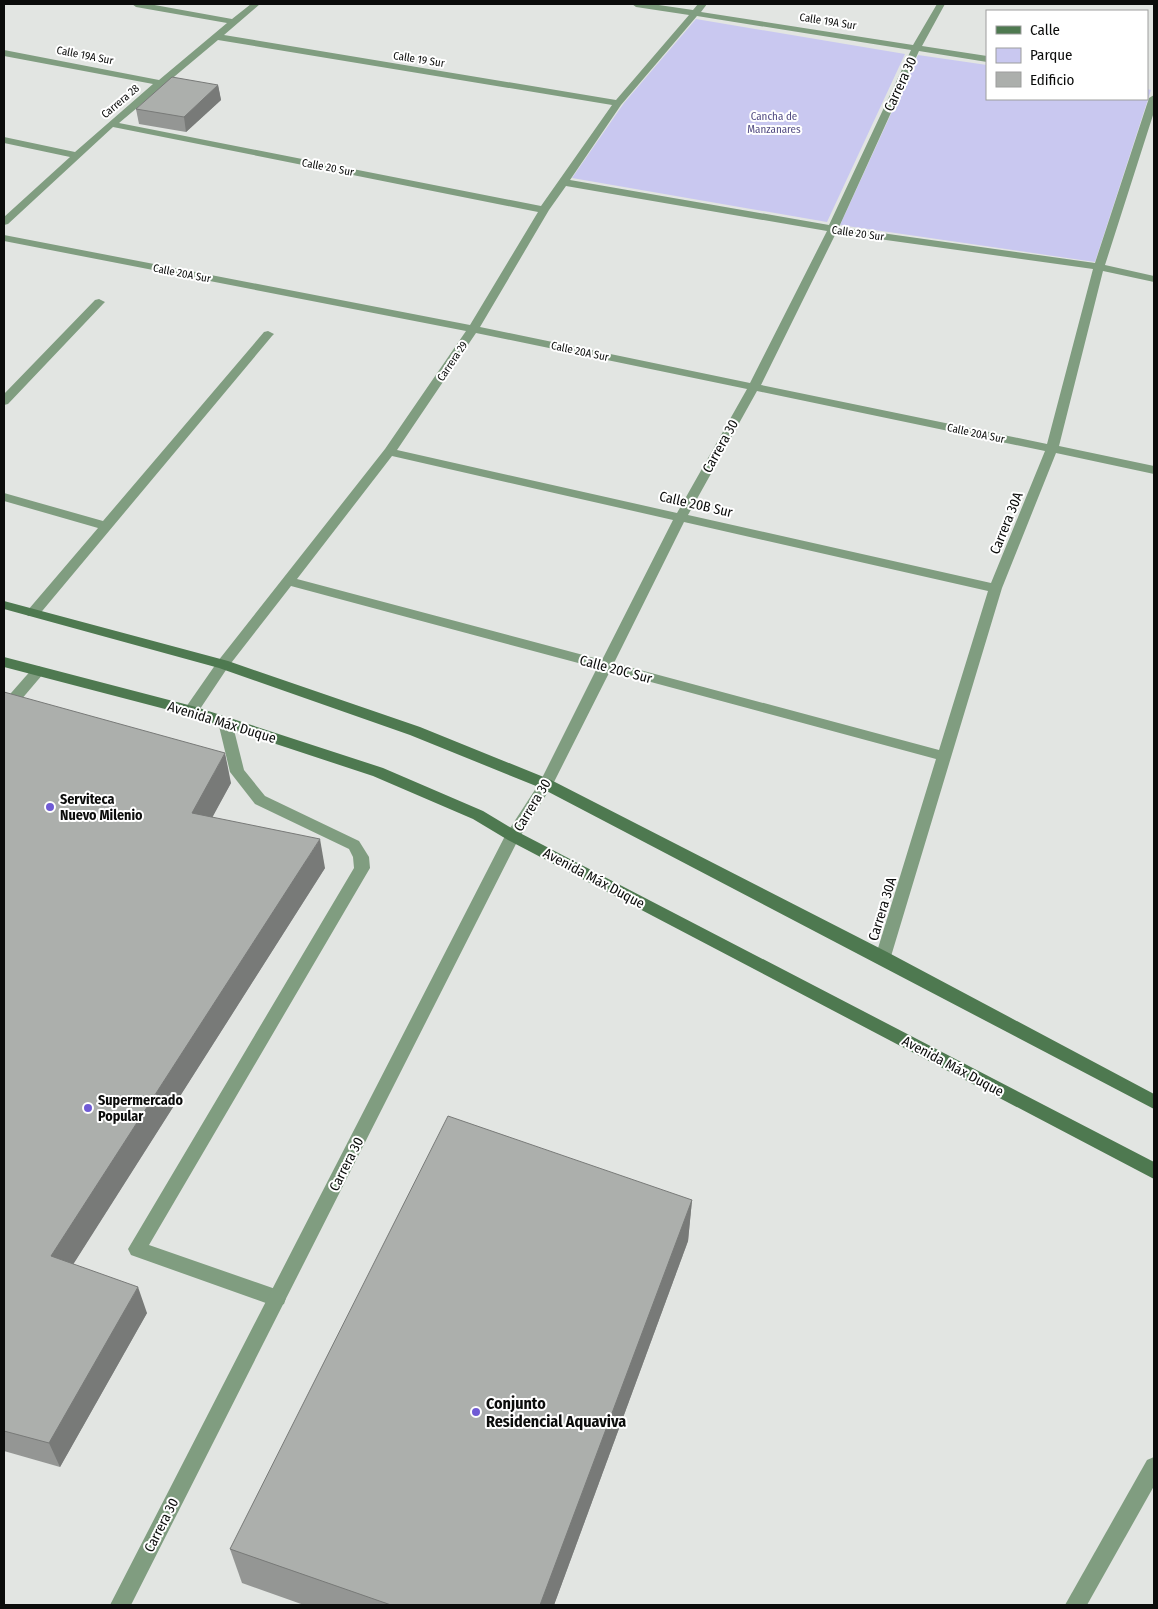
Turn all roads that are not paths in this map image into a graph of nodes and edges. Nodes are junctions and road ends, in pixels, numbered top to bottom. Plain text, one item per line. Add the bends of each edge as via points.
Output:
1 (136, 4) edge
2 (256, 4) edge
3 (636, 4) edge
4 (941, 4) edge
5 (699, 8) edge
6 (234, 22) junction
7 (216, 37) junction
8 (916, 48) junction
9 (4, 53) edge
10 (986, 59) edge
11 (161, 83) junction
12 (1154, 98) edge
13 (618, 103) junction
14 (111, 124) junction
15 (4, 140) edge
16 (77, 155) junction
17 (563, 182) junction
18 (544, 210) junction
19 (4, 222) edge
20 (833, 229) junction
21 (4, 238) edge
22 (1099, 267) junction
23 (1154, 279) edge
24 (99, 302) dead end
25 (473, 329) junction
26 (268, 334) dead end
27 (754, 387) junction
28 (4, 401) edge
29 (1052, 448) junction
30 (389, 452) junction
31 (1154, 470) edge
32 (4, 497) edge
33 (681, 516) junction
34 (106, 526) junction
35 (290, 581) junction
36 (995, 588) junction
37 (4, 605) edge
38 (33, 613) junction
39 (4, 662) edge
40 (223, 664) junction
41 (604, 665) junction
42 (38, 671) junction
43 (4, 710) edge
44 (191, 712) junction
45 (225, 722) junction
46 (943, 756) junction
47 (546, 784) junction
48 (513, 836) junction
49 (883, 958) junction
50 (1154, 1102) edge
51 (1154, 1170) edge
52 (277, 1298) junction
53 (1154, 1467) edge
54 (120, 1605) edge
55 (1075, 1605) edge

1 - 6 street
2 - 6 street, Carrera 28
3 - 5 street, Calle 19A Sur
4 - 8 street, Carrera 30
5 - 8 street, Calle 19A Sur
5 - 13 street, Carrera 29
6 - 7 street, Carrera 28
7 - 11 street, Carrera 28
7 - 13 street, Calle 19 Sur
8 - 10 street, Calle 19A Sur
8 - 20 street, Carrera 30
9 - 11 street, Calle 19A Sur
11 - 14 street, Carrera 28
12 - 22 street, Carrera 30A
13 - 17 street, Carrera 29
14 - 16 street, Carrera 28
14 - 18 street, Calle 20 Sur
15 - 16 street
16 - 19 street, Carrera 28
17 - 18 street, Carrera 29
17 - 20 street, Calle 20 Sur
18 - 25 street, Carrera 29
20 - 22 street, Calle 20 Sur
20 - 27 street, Carrera 30
21 - 25 street, Calle 20A Sur
22 - 23 street, Calle 20 Sur
22 - 29 street, Carrera 30A
24 - 28 street
25 - 27 street, Calle 20A Sur
25 - 30 street, Carrera 29
26 - 34 street
27 - 29 street, Calle 20A Sur
27 - 33 street, Carrera 30
29 - 31 street, Calle 20A Sur
29 - 36 street, Carrera 30A
30 - 33 street, Calle 20B Sur
30 - 35 street, Carrera 29
32 - 34 street
33 - 36 street, Calle 20B Sur
33 - 41 street, Carrera 30
34 - 38 street
35 - 40 street, Carrera 29
35 - 41 street, Calle 20C Sur
36 - 46 street, Carrera 30A
37 - 38 main road
38 - 40 main road
39 - 42 main road, Avenida Máx Duque
40 - 44 street, Carrera 29
40 - 47 main road via 414,731
41 - 46 street, Calle 20C Sur
41 - 47 street, Carrera 30
42 - 43 street
42 - 44 main road, Avenida Máx Duque
44 - 45 main road, Avenida Máx Duque
45 - 48 main road, Avenida Máx Duque via 378,772 478,815
45 - 52 street via 237,772 260,800 354,846 361,857 362,868 137,1249
46 - 49 street, Carrera 30A
47 - 48 street, Carrera 30
47 - 49 main road
48 - 51 main road, Avenida Máx Duque
48 - 52 street, Carrera 30
49 - 50 main road
52 - 54 street, Carrera 30
53 - 55 street

